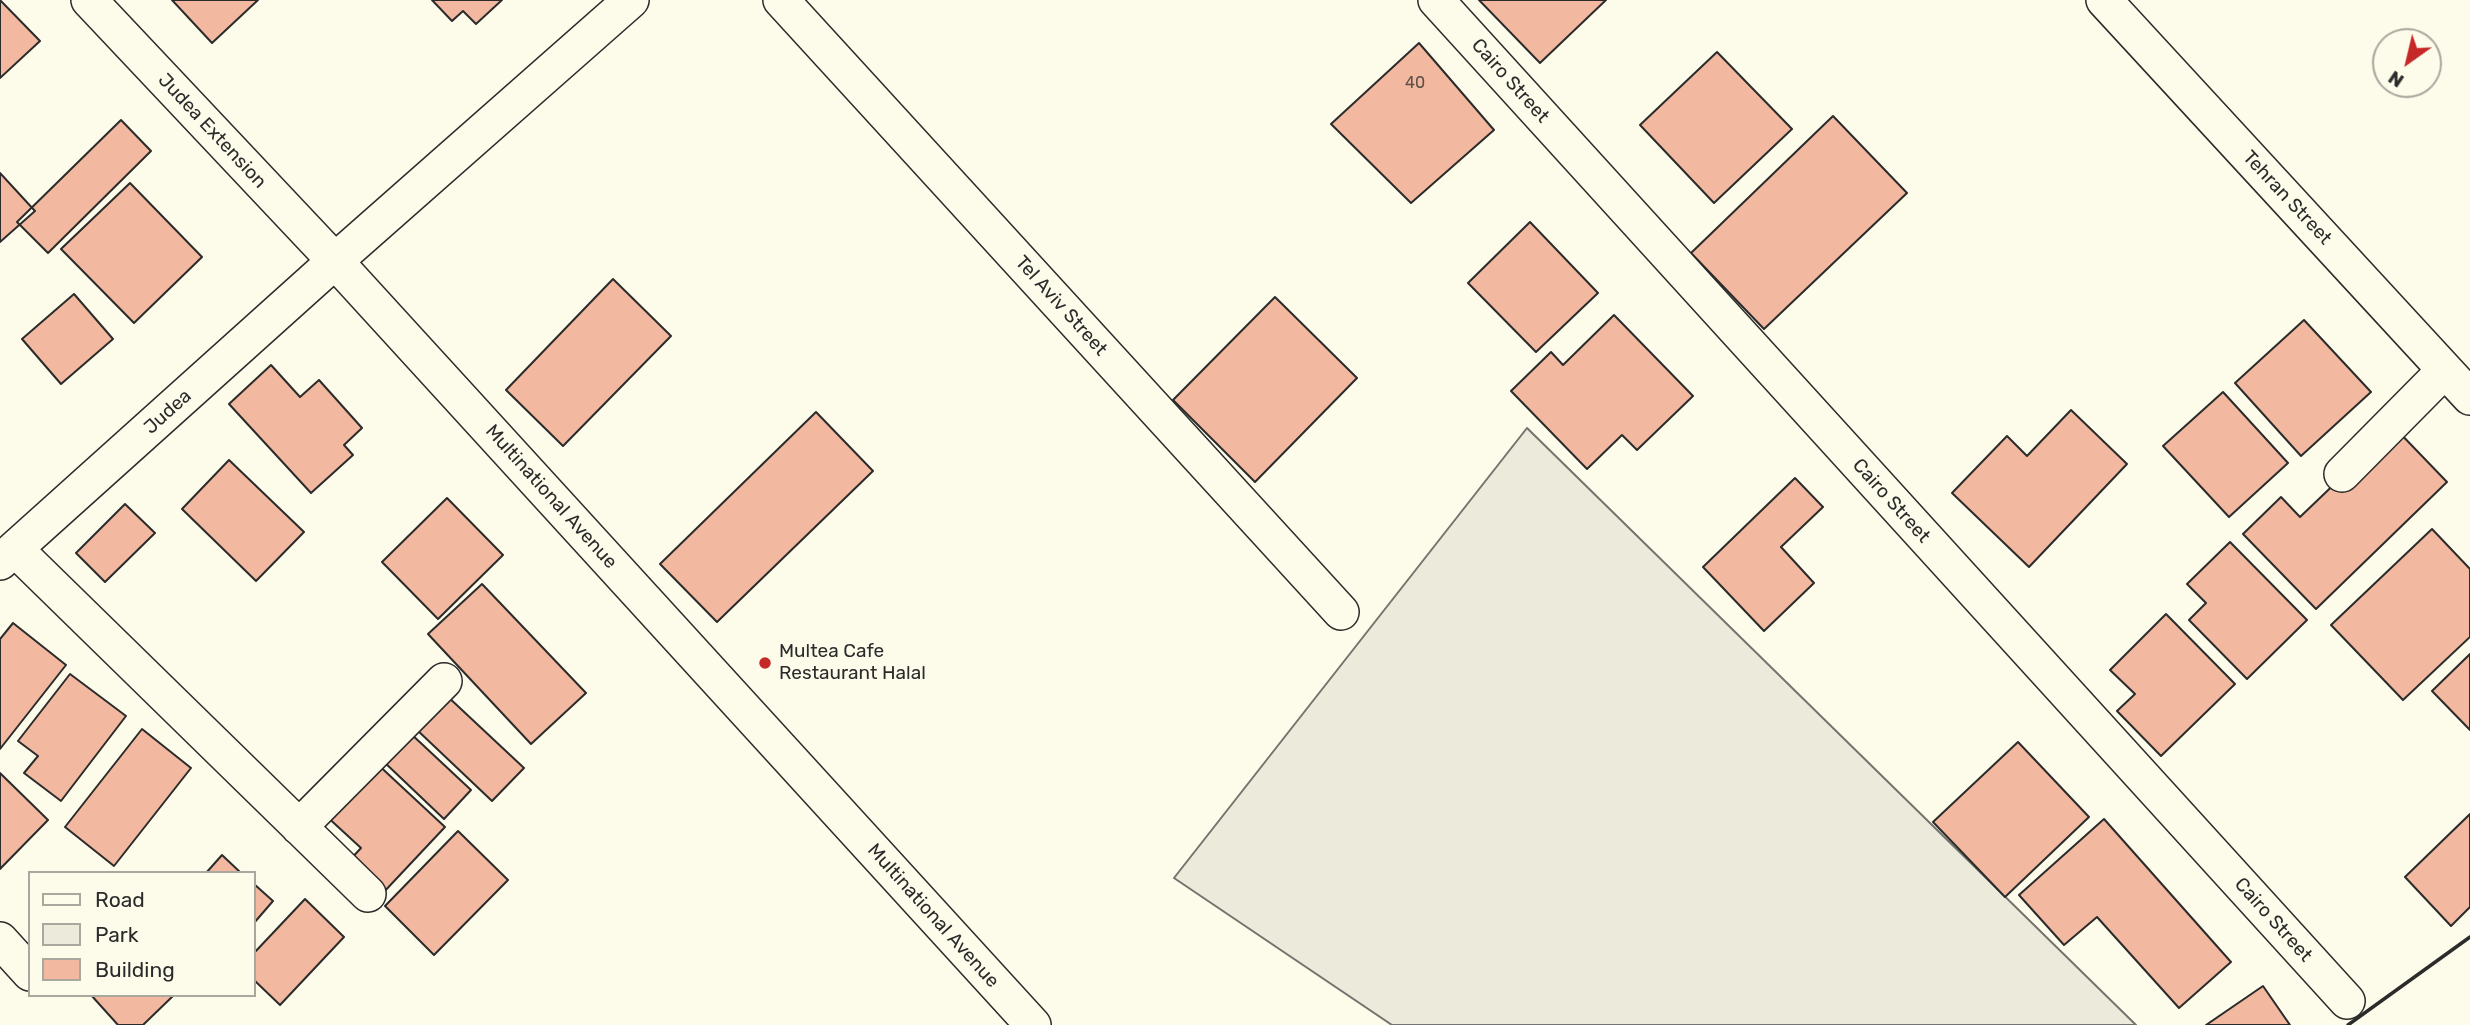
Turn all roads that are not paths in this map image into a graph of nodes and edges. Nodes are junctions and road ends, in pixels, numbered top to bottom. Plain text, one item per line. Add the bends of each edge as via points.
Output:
1 (89, 0) edge
2 (631, 0) edge
3 (780, 0) edge
4 (1436, 0) edge
5 (2104, 0) edge
6 (335, 261) junction
7 (2445, 370) junction
8 (2470, 397) edge
9 (2342, 474) dead end
10 (8, 556) edge
11 (1342, 612) dead end
12 (444, 681) dead end
13 (299, 828) junction
14 (368, 894) dead end
15 (0, 940) edge
16 (28, 972) edge
17 (2347, 1001) dead end
18 (1033, 1025) edge

1 - 6 street, Judea Extension
2 - 6 street
3 - 11 street, Tel Aviv Street
4 - 17 street, Cairo Street
5 - 7 street, Tehran Street
6 - 10 street, Judea
6 - 18 street, Multinational Avenue
7 - 8 street, Tehran Street
7 - 9 street
10 - 13 street
12 - 13 street
13 - 14 street
15 - 16 street

